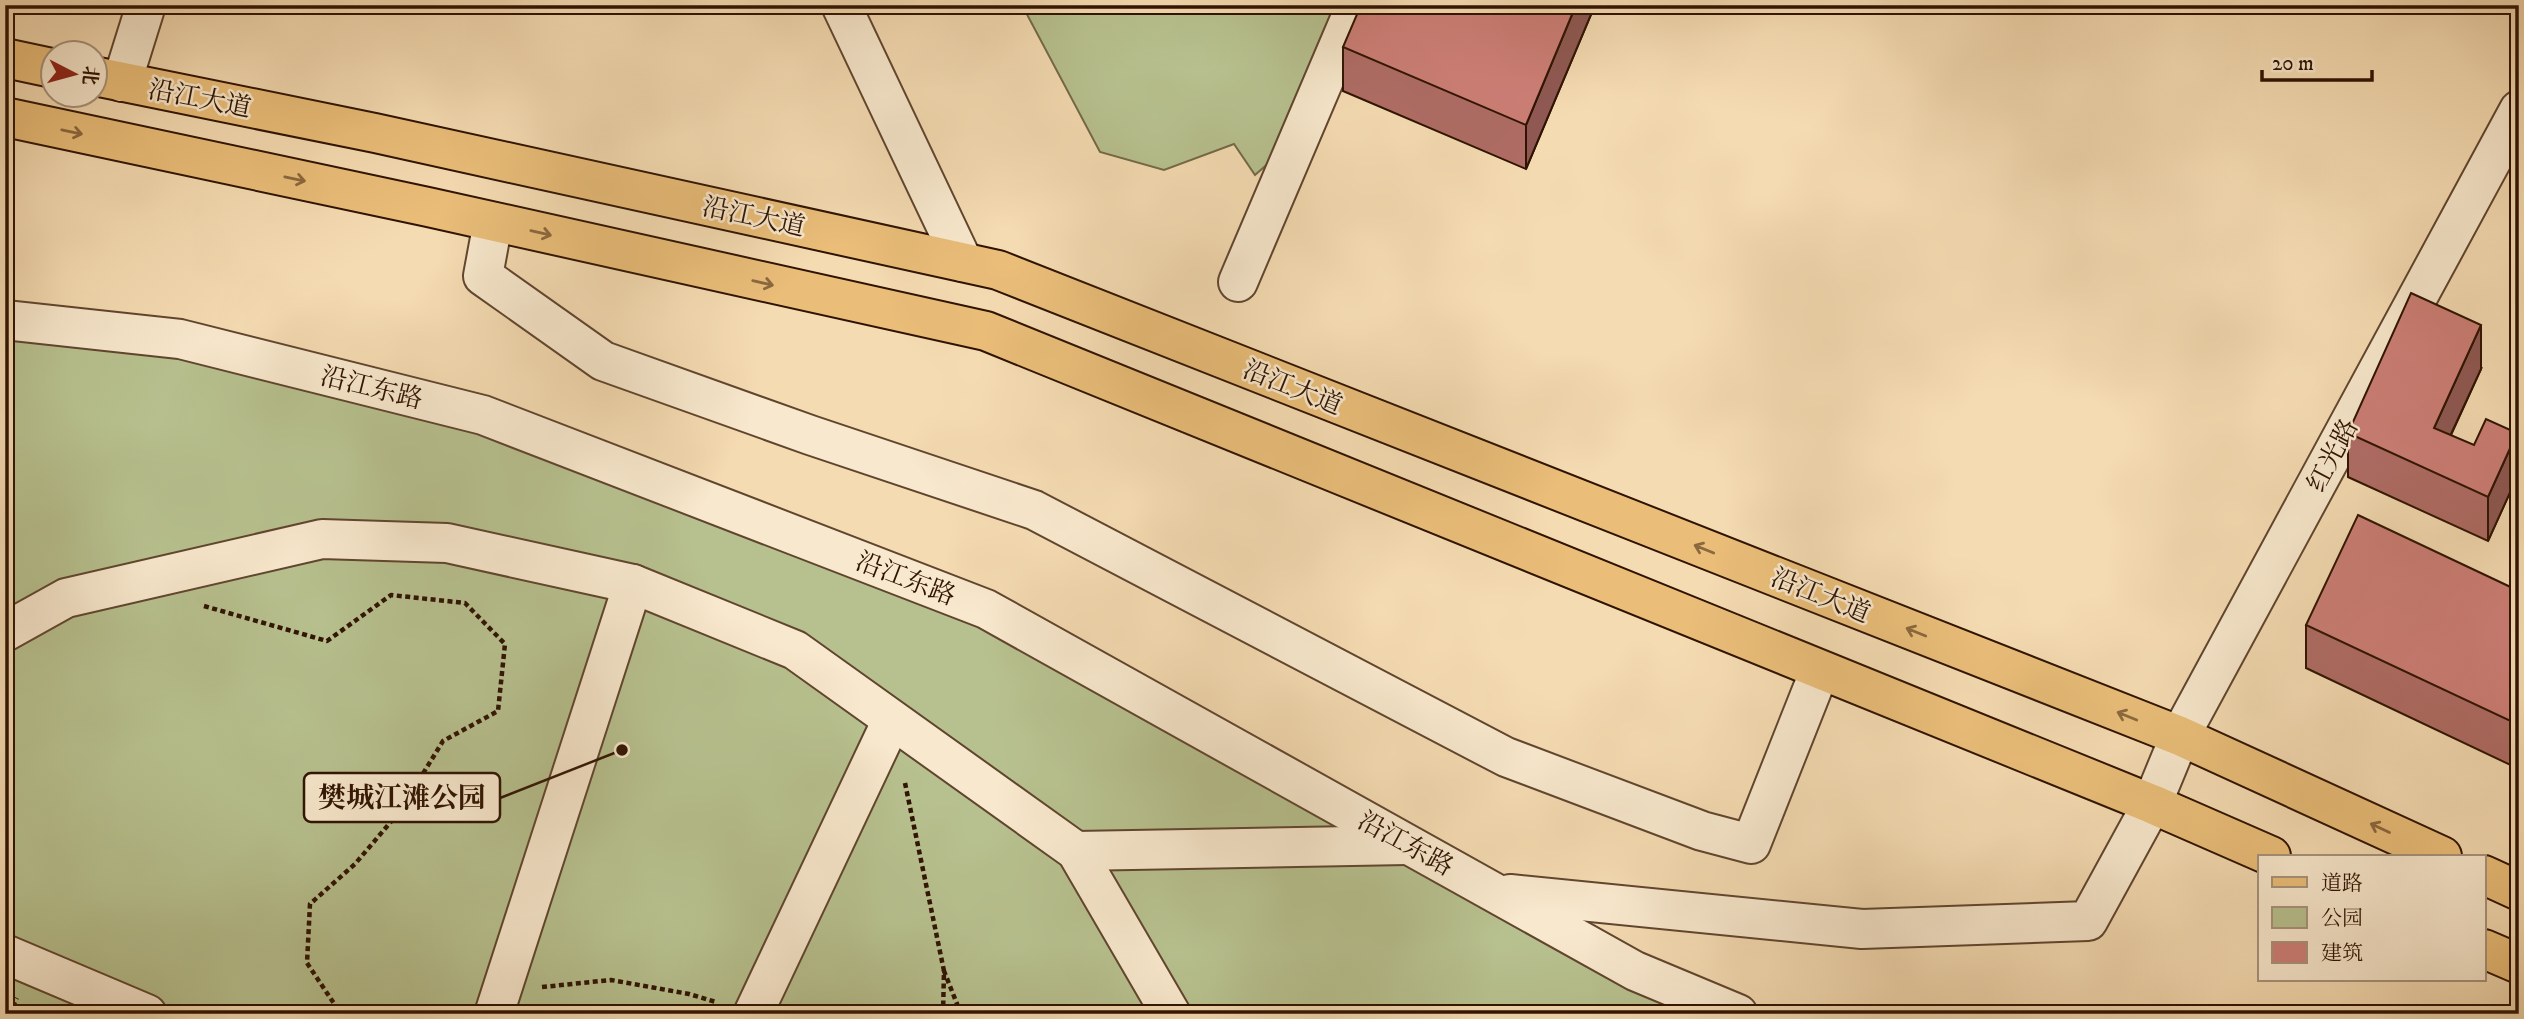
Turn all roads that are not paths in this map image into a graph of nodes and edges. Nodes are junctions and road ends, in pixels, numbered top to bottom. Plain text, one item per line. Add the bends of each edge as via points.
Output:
1 (146, 5) edge
2 (841, 5) edge
3 (1356, 5) edge
4 (5, 58) edge
5 (38, 65) edge
6 (108, 79) edge
7 (2519, 110) edge
8 (5, 117) edge
9 (493, 222) junction
10 (963, 262) junction
11 (1238, 282) dead end
12 (5, 320) edge
13 (633, 584) junction
14 (5, 632) edge
15 (1820, 670) junction
16 (892, 720) junction
17 (2180, 736) junction
18 (2152, 804) junction
19 (1409, 845) junction
20 (1076, 852) junction
21 (2269, 855) edge
22 (2440, 855) edge
23 (2486, 876) edge
24 (2519, 891) edge
25 (1493, 892) junction
26 (2486, 950) edge
27 (5, 954) edge
28 (2519, 964) edge
29 (498, 1002) edge
30 (147, 1014) edge
31 (753, 1014) edge
32 (1171, 1014) edge
33 (1738, 1014) edge

1 - 6 street
2 - 10 street
3 - 11 street
4 - 5 main road
6 - 10 main road, 沿江大道
7 - 17 street, 红光路
8 -> 9 main road
9 -> 15 main road via 986,331
9 - 15 street via 483,276 603,361 1034,510 1506,757 1702,831 1751,844
17 -> 10 main road, 沿江大道 via 1010,275
12 - 19 street, 沿江东路 via 180,339 483,415 986,609
13 - 14 street via 447,543 322,538 66,597
13 - 16 street via 795,650
13 - 29 street
15 - 18 main road
16 - 20 street
16 - 31 street
17 - 18 street, 红光路
22 -> 17 main road, 沿江大道
18 - 21 main road
18 - 25 street, 红光路 via 2088,921 1862,929
19 - 20 street
19 - 25 street, 沿江东路
20 - 32 street
23 - 24 main road
25 - 33 street, 沿江东路 via 1635,971
26 - 28 main road
27 - 30 street

